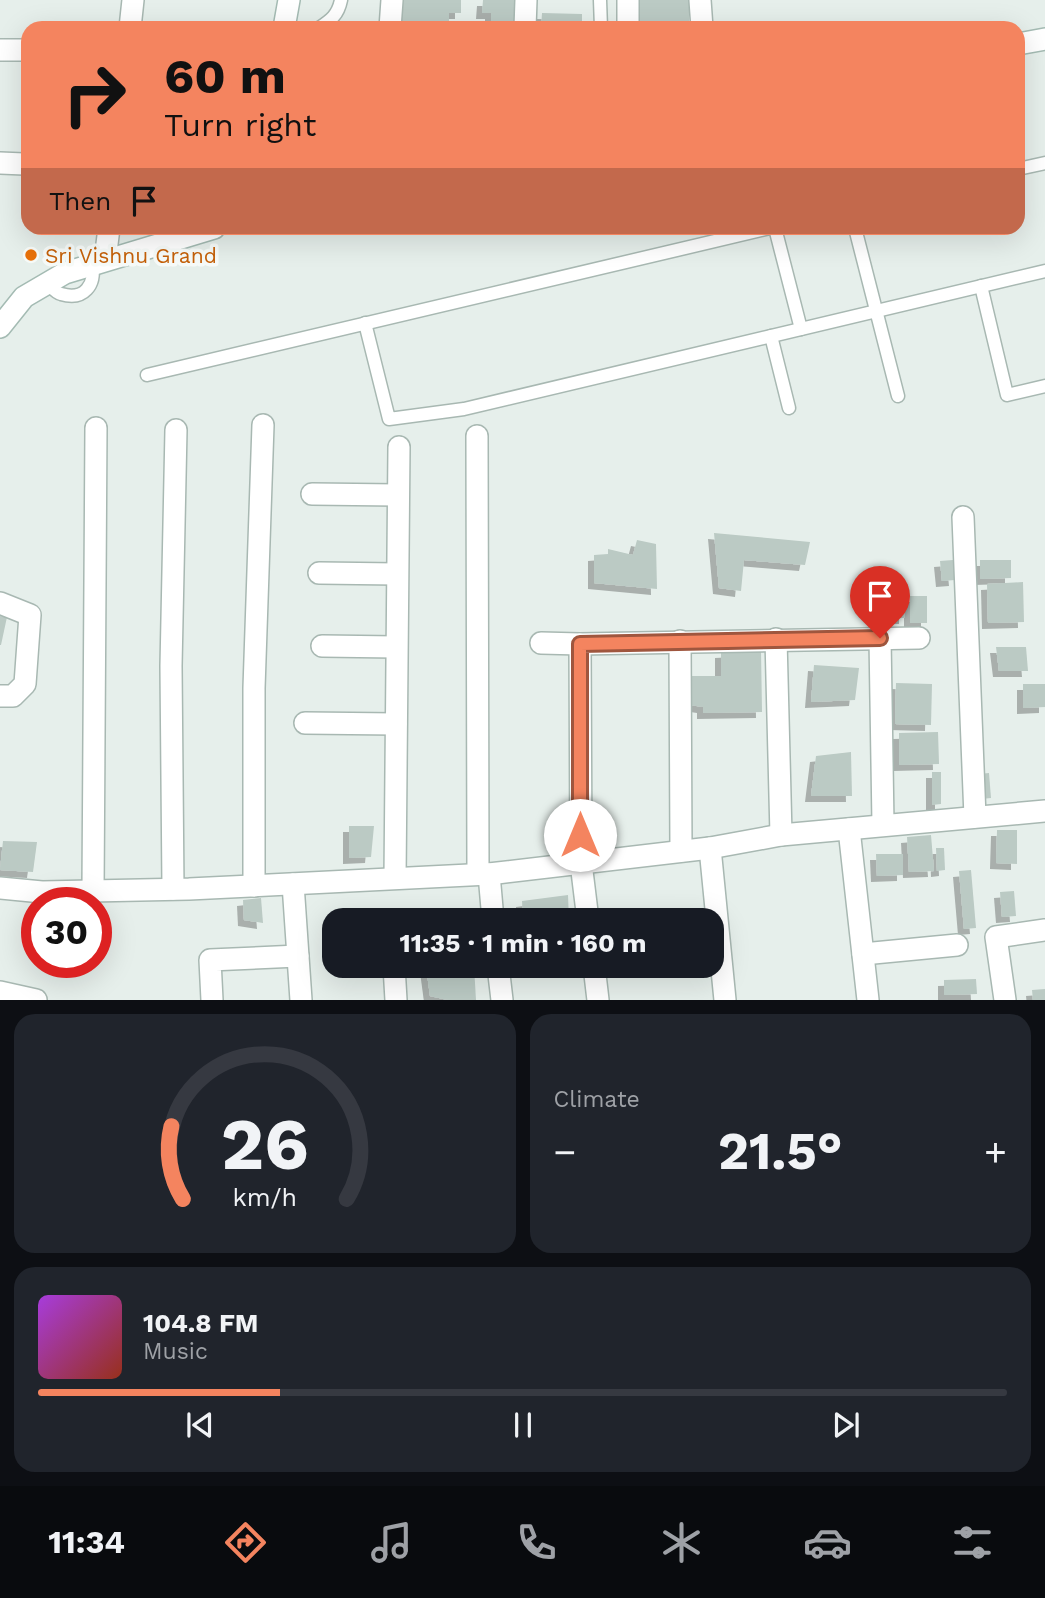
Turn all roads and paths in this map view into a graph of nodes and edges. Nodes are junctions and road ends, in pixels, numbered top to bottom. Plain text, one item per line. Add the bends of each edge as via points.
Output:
1 (133, 0) edge
2 (289, 0) edge
3 (341, 0) edge
4 (392, 0) edge
5 (526, 0) edge
6 (600, 0) edge
7 (628, 0) edge
8 (700, 0) edge
9 (131, 21) edge
10 (285, 21) edge
11 (329, 21) edge
12 (390, 21) edge
13 (525, 21) edge
14 (601, 21) edge
15 (628, 21) edge
16 (702, 21) edge
17 (1045, 38) edge
18 (1025, 42) edge
19 (0, 50) edge
20 (21, 50) edge
21 (0, 163) edge
22 (1045, 163) edge
23 (21, 164) edge
24 (1025, 167) edge
25 (107, 235) edge
26 (190, 235) edge
27 (743, 235) edge
28 (775, 235) edge
29 (857, 235) edge
30 (98, 262) junction
31 (1045, 271) edge
32 (981, 286) junction
33 (877, 311) junction
34 (365, 323) junction
35 (0, 327) edge
36 (801, 329) junction
37 (771, 336) junction
38 (147, 375) dead end
39 (1045, 386) edge
40 (898, 396) dead end
41 (789, 408) dead end
42 (263, 425) dead end
43 (96, 428) dead end
44 (176, 430) dead end
45 (477, 436) dead end
46 (399, 447) dead end
47 (312, 494) dead end
48 (397, 495) junction
49 (963, 517) dead end
50 (319, 572) dead end
51 (397, 574) junction
52 (0, 603) edge
53 (880, 638) junction
54 (919, 638) dead end
55 (776, 639) junction
56 (680, 641) junction
57 (541, 643) dead end
58 (580, 644) junction
59 (322, 646) dead end
60 (397, 647) junction
61 (0, 696) edge
62 (305, 723) dead end
63 (396, 724) junction
64 (1045, 811) edge
65 (975, 817) junction
66 (883, 824) junction
67 (849, 829) junction
68 (781, 835) junction
69 (710, 848) junction
70 (681, 851) junction
71 (581, 863) junction
72 (483, 874) junction
73 (395, 878) junction
74 (293, 884) junction
75 (254, 886) junction
76 (93, 887) edge
77 (0, 888) edge
78 (173, 889) junction
79 (21, 890) edge
80 (112, 891) edge
81 (491, 908) edge
82 (587, 908) edge
83 (1045, 930) edge
84 (957, 945) dead end
85 (863, 954) junction
86 (298, 956) junction
87 (395, 978) edge
88 (499, 978) edge
89 (595, 978) edge
90 (6, 995) edge
91 (36, 999) edge
92 (212, 999) edge
93 (301, 999) edge
94 (396, 999) edge
95 (502, 999) edge
96 (598, 999) edge
97 (725, 999) edge
98 (868, 999) edge
99 (1005, 999) edge

1 - 9 street
2 - 10 street
3 - 11 lane via 339,11
4 - 12 street
5 - 13 street
6 - 14 lane
7 - 15 street
8 - 16 street
17 - 18 street
19 - 20 street
21 - 23 street
22 - 24 lane
25 - 30 street
26 - 30 street
27 - 34 lane
28 - 36 lane
29 - 33 lane
30 - 35 street via 24,297
31 - 32 lane
32 - 33 lane
32 - 39 lane via 1007,396
33 - 36 lane
33 - 40 lane
34 - 37 lane via 389,419 464,409
34 - 38 lane
36 - 37 lane
37 - 41 lane
42 - 75 street via 254,688
43 - 76 street
44 - 78 street via 170,666
45 - 72 street
46 - 48 street
47 - 48 street
48 - 51 street
49 - 65 street
50 - 51 street
51 - 60 street
52 - 61 street via 30,615 25,684 13,696
53 - 54 street
53 - 55 street
53 - 66 street
55 - 56 street
55 - 68 street
56 - 58 street
56 - 70 street
57 - 58 street
58 - 71 street
59 - 60 street
60 - 63 street
62 - 63 street
63 - 73 street
64 - 65 street
65 - 66 street
66 - 67 street
67 - 68 street
67 - 85 street
68 - 69 street
69 - 70 street
69 - 97 street
70 - 71 street
71 - 72 street
71 - 82 street
72 - 73 street
72 - 81 street
73 - 74 street
74 - 75 street
74 - 86 street
75 - 78 street
77 - 79 street
78 - 80 street
83 - 99 street via 996,937
84 - 85 street
85 - 98 street
86 - 92 street via 210,960
86 - 93 street
87 - 94 street
88 - 95 street
89 - 96 street
90 - 91 street

